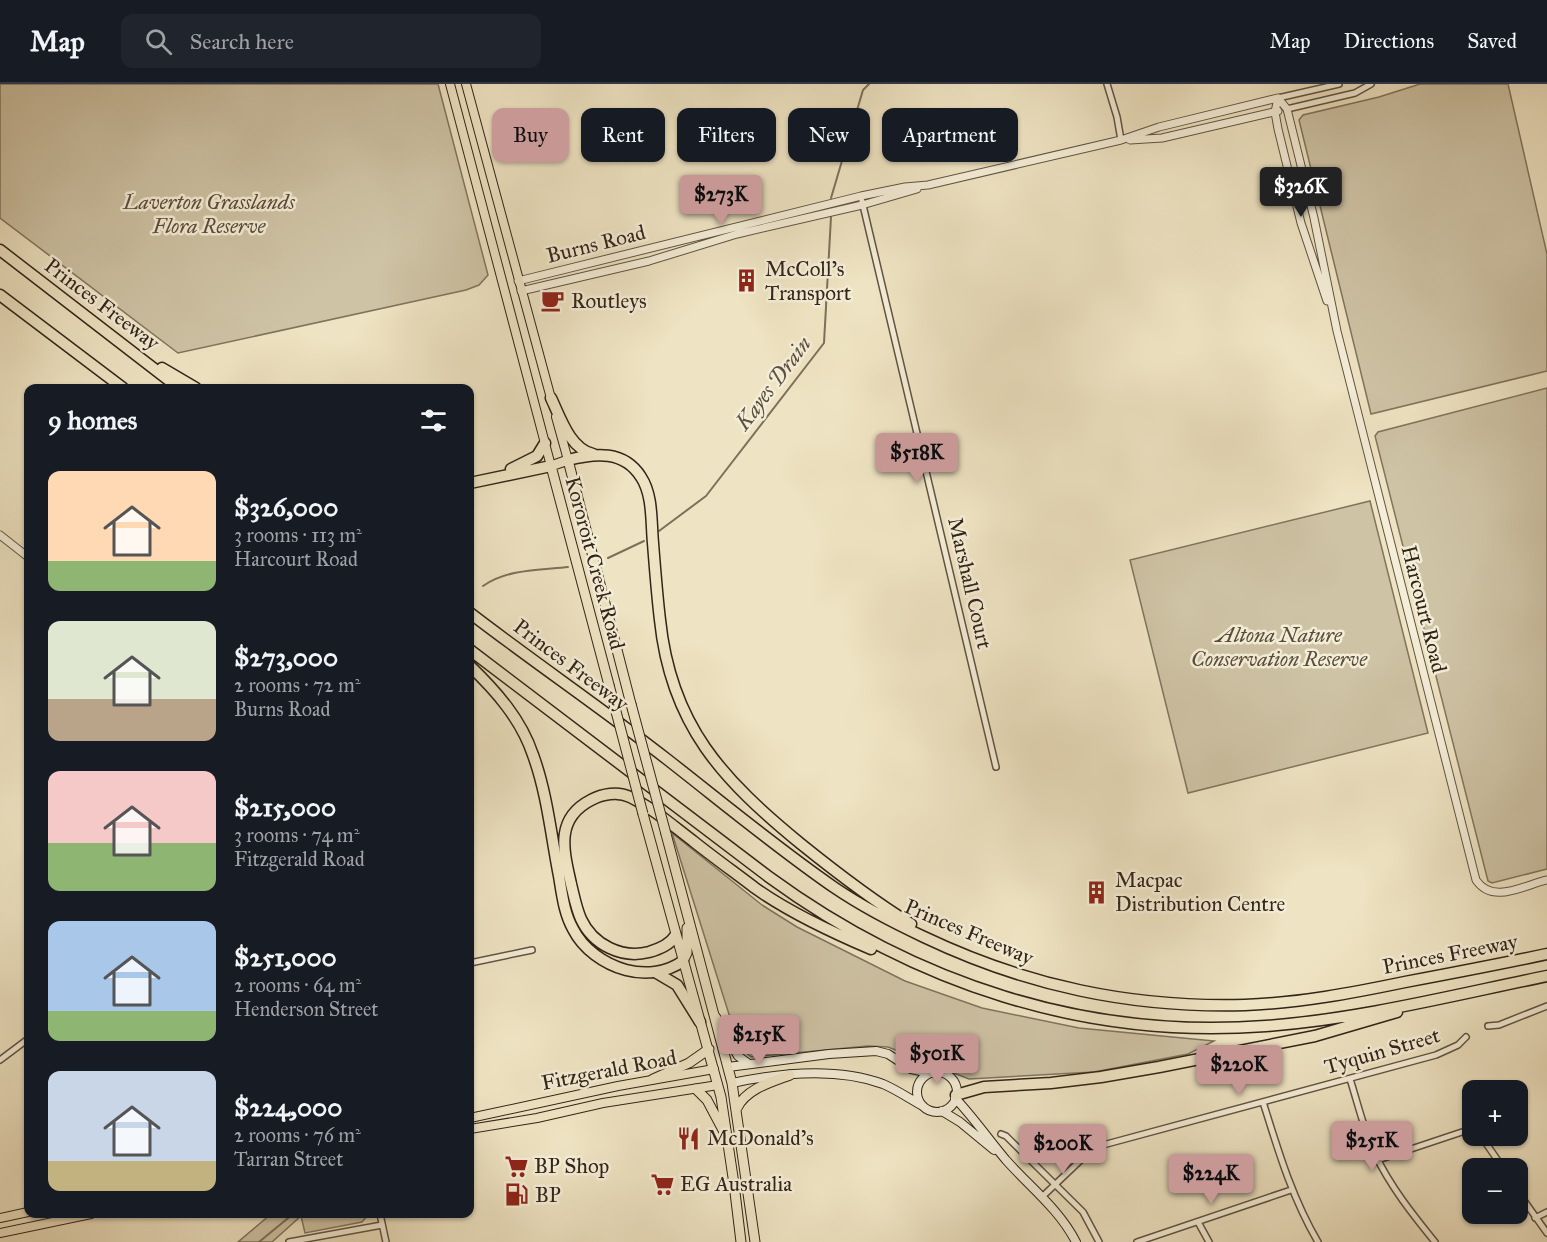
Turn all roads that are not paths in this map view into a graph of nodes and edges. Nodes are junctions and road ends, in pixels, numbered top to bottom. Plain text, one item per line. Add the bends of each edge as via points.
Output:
1 (450, 84) edge
2 (466, 84) edge
3 (1107, 84) edge
4 (1339, 84) edge
5 (1371, 84) edge
6 (1278, 98) junction
7 (1287, 109) junction
8 (1275, 112) junction
9 (1121, 140) junction
10 (928, 185) junction
11 (861, 196) junction
12 (862, 205) junction
13 (708, 233) junction
14 (711, 242) junction
15 (0, 250) edge
16 (569, 269) junction
17 (567, 280) junction
18 (518, 281) junction
19 (505, 290) junction
20 (521, 291) junction
21 (0, 295) edge
22 (1337, 331) junction
23 (142, 359) junction
24 (118, 384) edge
25 (174, 384) edge
26 (189, 384) edge
27 (551, 398) junction
28 (545, 443) junction
29 (593, 454) junction
30 (568, 460) junction
31 (551, 466) junction
32 (492, 479) junction
33 (474, 482) edge
34 (0, 535) edge
35 (24, 554) edge
36 (474, 616) edge
37 (474, 653) edge
38 (474, 670) edge
39 (996, 767) dead end
40 (1547, 880) edge
41 (687, 917) junction
42 (675, 936) junction
43 (532, 950) dead end
44 (1547, 954) edge
45 (963, 955) junction
46 (683, 961) junction
47 (474, 962) edge
48 (655, 972) junction
49 (1547, 976) edge
50 (994, 994) junction
51 (1443, 997) junction
52 (1547, 1006) edge
53 (714, 1013) junction
54 (700, 1022) junction
55 (1488, 1026) dead end
56 (1466, 1037) dead end
57 (24, 1042) edge
58 (709, 1049) junction
59 (0, 1060) edge
60 (749, 1064) junction
61 (728, 1067) junction
62 (714, 1069) junction
63 (930, 1073) junction
64 (790, 1075) junction
65 (653, 1079) junction
66 (1350, 1079) junction
67 (732, 1083) junction
68 (718, 1085) junction
69 (696, 1089) junction
70 (956, 1097) junction
71 (1263, 1102) junction
72 (923, 1106) junction
73 (737, 1107) junction
74 (942, 1111) junction
75 (474, 1117) edge
76 (474, 1128) edge
77 (1462, 1132) edge
78 (1001, 1134) dead end
79 (728, 1140) junction
80 (1378, 1160) junction
81 (1007, 1161) junction
82 (1055, 1184) junction
83 (1291, 1190) junction
84 (1043, 1196) junction
85 (1528, 1207) edge
86 (1547, 1212) edge
87 (24, 1213) edge
88 (0, 1218) edge
89 (71, 1218) edge
90 (381, 1218) edge
91 (1535, 1218) junction
92 (1198, 1222) junction
93 (382, 1225) junction
94 (0, 1233) edge
95 (1547, 1233) edge
96 (289, 1242) edge
97 (386, 1242) edge
98 (741, 1242) edge
99 (755, 1242) edge
100 (1076, 1242) edge
101 (1099, 1242) edge
102 (1137, 1242) edge
103 (1209, 1242) edge
104 (1318, 1242) edge
105 (1435, 1242) edge

1 - 19 main road, Kororoit Creek Road
2 - 18 main road, Kororoit Creek Road
3 - 9 street
4 - 6 street
5 - 7 street via 1355,93
6 - 7 street, Harcourt Road
6 - 8 street, Harcourt Road
6 - 9 street, Burns Road
7 - 8 street, Burns Road
7 - 22 street, Harcourt Road
8 - 9 street, Burns Road via 1162,138
8 - 22 street, Harcourt Road via 1301,223
9 - 10 street, Burns Road
10 - 11 street, Burns Road
10 - 12 street, Burns Road
11 - 12 street, Marshall Court
11 - 13 street, Burns Road
12 - 14 street, Burns Road
12 - 39 street, Marshall Court
13 - 14 street
13 - 16 street, Burns Road
14 - 17 street, Burns Road
15 - 23 highway, Princes Freeway
16 - 17 street
16 - 18 street, Burns Road
17 - 20 street, Burns Road
18 - 19 main road
18 - 20 main road, Kororoit Creek Road
19 - 20 main road
19 - 28 main road, Kororoit Creek Road
20 - 27 main road, Kororoit Creek Road
21 - 24 highway
22 - 40 street, Harcourt Road via 1476,880 1487,891 1500,893
23 - 25 highway, Princes Freeway
23 - 26 highway
27 - 29 highway via 571,437
27 - 30 main road, Kororoit Creek Road
28 - 31 main road, Kororoit Creek Road
28 - 32 highway via 534,458
29 - 30 highway
29 - 45 highway via 627,462 645,484 665,654 679,698 709,754 750,801 840,875
30 - 31 highway
30 - 41 highway, Kororoit Creek Road, bridge
31 - 32 highway
31 - 42 highway, Kororoit Creek Road, bridge
32 - 33 highway
34 - 35 street
36 - 45 highway, Princes Freeway via 837,889 899,925
37 - 50 highway, Princes Freeway via 818,911 889,952
38 - 48 highway via 503,701 532,751 543,786 566,914 574,931 588,949 607,963 631,971
41 - 46 highway via 688,949
41 - 53 highway, Kororoit Creek Road
42 - 46 highway, Kororoit Creek Road
42 - 50 highway via 658,949 628,954 606,946 585,926 574,896 563,842 571,819 586,803 600,796 629,796 798,915 890,957
43 - 47 street
44 - 45 highway, Princes Freeway via 1330,997 1226,1005 1163,1003 1079,991 1019,976
46 - 48 highway
46 - 54 highway, Kororoit Creek Road
48 - 54 highway via 676,985
49 - 51 highway, Princes Freeway
50 - 51 highway, Princes Freeway via 1098,1019 1201,1028 1306,1022
51 - 70 highway via 1306,1038 1101,1077 995,1085
52 - 55 street
53 - 60 main road via 738,1056
53 - 61 highway, Kororoit Creek Road
54 - 58 highway, Kororoit Creek Road
56 - 66 street, Tyquin Street via 1436,1055
57 - 59 street
58 - 62 highway, Kororoit Creek Road
58 - 65 highway
60 - 61 main road, Fitzgerald Road
60 - 63 main road, Fitzgerald Road via 876,1051 911,1069
61 - 62 highway, Fitzgerald Road
61 - 67 highway, Kororoit Creek Road
62 - 65 main road, Fitzgerald Road
62 - 68 highway, Kororoit Creek Road
63 - 70 main road via 950,1077 956,1086
63 - 72 main road via 918,1088
64 - 67 main road, Fitzgerald Road
64 - 72 main road, Fitzgerald Road via 855,1077 883,1084
64 - 73 highway via 748,1094
65 - 75 main road, Fitzgerald Road
66 - 71 street, Tyquin Street
66 - 80 street
67 - 68 highway, Fitzgerald Road
67 - 73 highway, Kororoit Creek Road
68 - 69 main road, Fitzgerald Road
68 - 79 highway, Kororoit Creek Road
69 - 76 main road, Fitzgerald Road
69 - 79 highway via 707,1100
70 - 74 main road
70 - 81 main road
71 - 82 street, Tyquin Street via 1094,1148
71 - 83 street
72 - 74 main road
73 - 99 highway, Kororoit Creek Road
74 - 81 main road
77 - 80 street
78 - 82 street
79 - 98 highway, Kororoit Creek Road
80 - 105 street
81 - 84 main road
82 - 84 street, Tyquin Street
82 - 101 street via 1083,1212
83 - 92 street
83 - 104 street
84 - 100 main road
85 - 91 street
86 - 91 street
87 - 88 main road
89 - 94 main road
90 - 93 street
91 - 95 street
92 - 102 street
92 - 103 street
93 - 96 street
93 - 97 street

